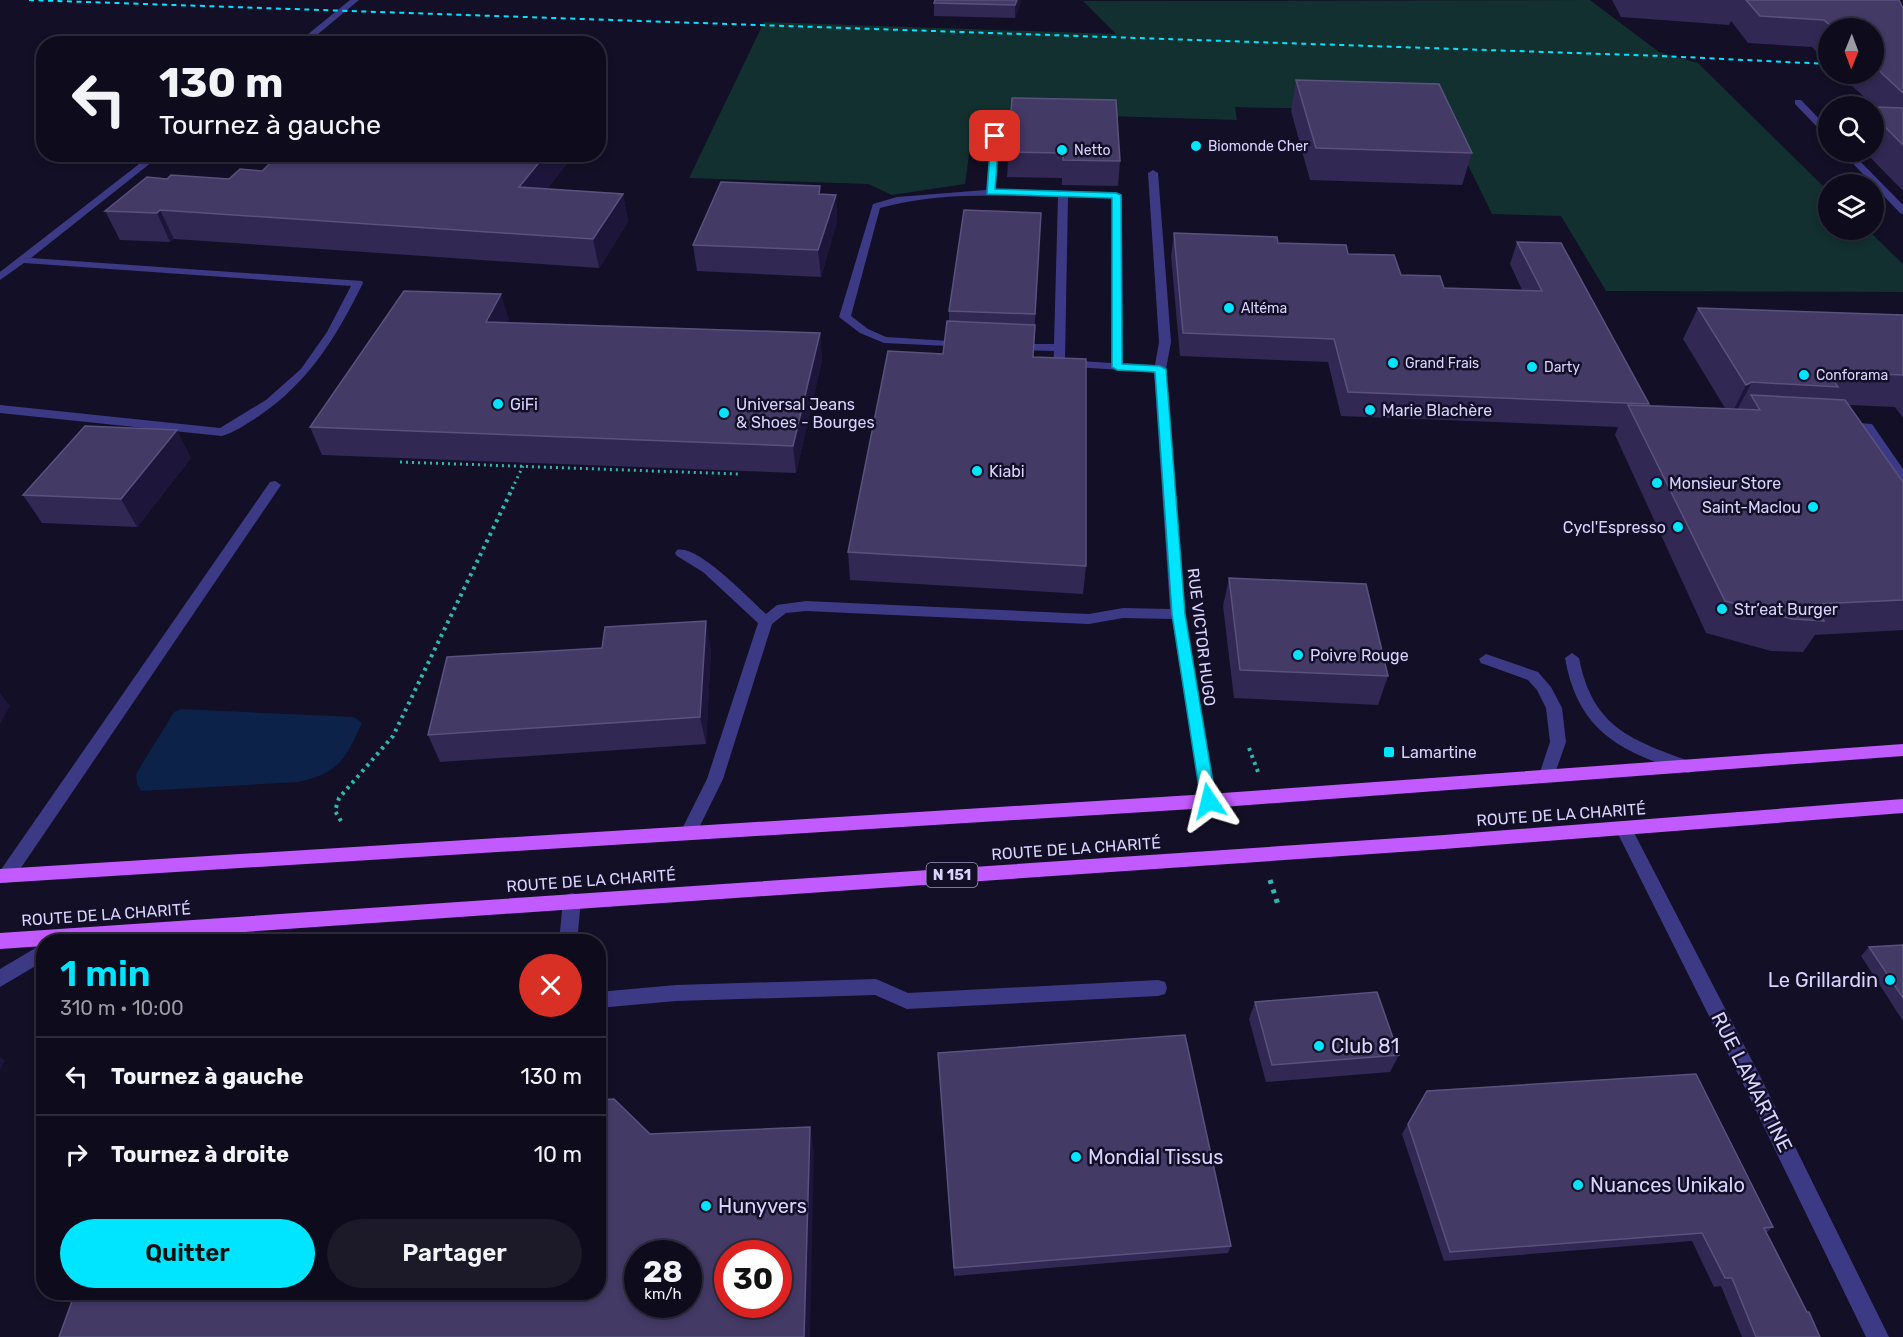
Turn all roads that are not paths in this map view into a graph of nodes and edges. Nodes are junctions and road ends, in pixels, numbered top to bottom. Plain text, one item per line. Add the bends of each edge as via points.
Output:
1 (355, 0) edge
2 (310, 36) edge
3 (1798, 102) dead end
4 (996, 117) dead end
5 (1818, 123) edge
6 (148, 162) edge
7 (1856, 162) edge
8 (1153, 173) dead end
9 (120, 183) junction
10 (132, 184) dead end
11 (990, 192) junction
12 (1063, 194) junction
13 (1903, 211) edge
14 (22, 260) junction
15 (0, 277) edge
16 (978, 345) edge
17 (1001, 346) edge
18 (1059, 348) junction
19 (1117, 367) junction
20 (1160, 369) junction
21 (0, 409) edge
22 (1834, 426) edge
23 (1903, 478) edge
24 (275, 485) dead end
25 (682, 553) dead end
26 (1178, 614) junction
27 (766, 622) junction
28 (1572, 658) dead end
29 (1486, 660) dead end
30 (1903, 750) edge
31 (1688, 767) junction
32 (1546, 775) junction
33 (1209, 801) junction
34 (1903, 806) edge
35 (1623, 828) junction
36 (688, 833) junction
37 (3, 876) edge
38 (572, 900) junction
39 (127, 934) edge
40 (569, 934) edge
41 (36, 940) edge
42 (0, 941) edge
43 (36, 956) edge
44 (0, 979) edge
45 (1158, 988) dead end
46 (606, 999) edge
47 (1878, 1337) edge

1 - 2 street
3 - 5 street
4 - 11 street
6 - 9 street
7 - 13 street
8 - 20 street, RUE VICTOR HUGO via 1165,342
9 - 10 street
9 - 14 street
11 - 12 street
11 - 16 street via 897,200 876,206 845,317 884,340
12 - 18 street
12 - 19 street via 1116,195
14 - 15 street
14 - 21 street via 358,283 317,359 286,392 252,417 222,432
17 - 18 street
18 - 19 street via 1059,363
19 - 20 street
20 - 26 street, RUE VICTOR HUGO
22 - 23 street via 1868,427
24 - 37 street
25 - 27 street via 708,569
26 - 27 street via 1123,613 1089,619 806,606 782,608
26 - 33 street, RUE VICTOR HUGO
27 - 36 street via 715,779
28 - 31 street via 1577,687 1596,720 1635,747
29 - 32 street via 1533,676 1554,708 1558,742
30 - 31 main road
31 - 32 main road
32 - 33 main road
33 - 36 main road
34 - 35 main road, ROUTE DE LA CHARITÉ / N 151
35 - 38 main road, ROUTE DE LA CHARITÉ / N 151
35 - 47 street, RUE LAMARTINE
36 - 37 main road
38 - 39 main road, ROUTE DE LA CHARITÉ / N 151
38 - 40 street
41 - 42 main road, ROUTE DE LA CHARITÉ / N 151
43 - 44 street
45 - 46 street via 907,1001 876,987 676,993

